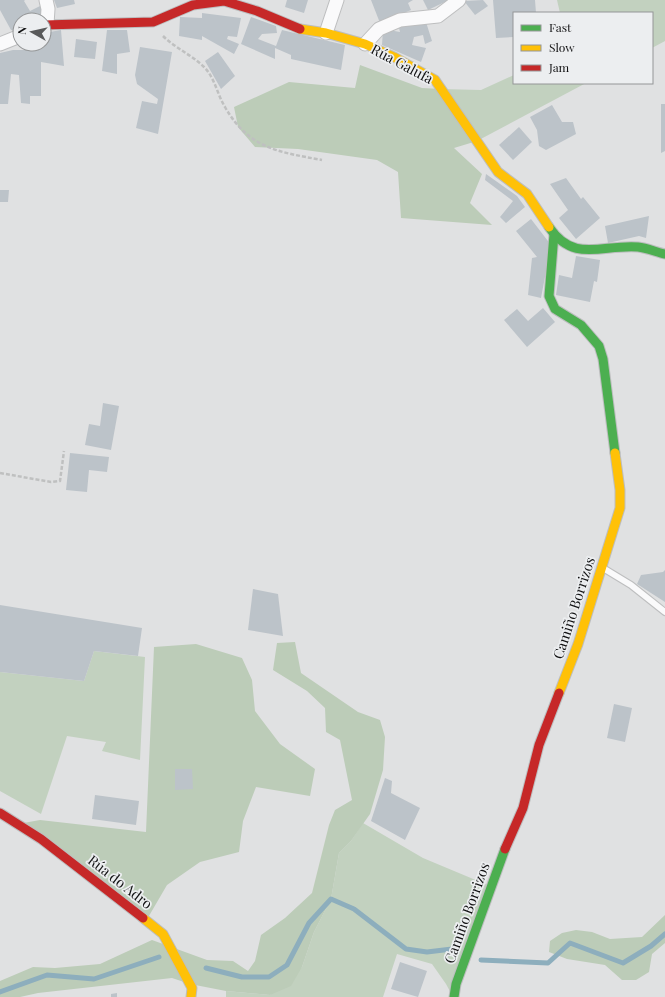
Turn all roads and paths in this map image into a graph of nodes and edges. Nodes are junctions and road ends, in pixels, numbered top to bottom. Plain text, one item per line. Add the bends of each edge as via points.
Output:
1 (46, 0) edge
2 (337, 0) edge
3 (459, 0) edge
4 (189, 2) edge
5 (47, 12) edge
6 (153, 22) junction
7 (52, 24) edge
8 (326, 33) junction
9 (12, 39) edge
10 (0, 44) edge
11 (365, 44) junction
12 (322, 160) dead end
13 (554, 234) junction
14 (665, 254) edge
15 (64, 451) dead end
16 (0, 473) edge
17 (602, 567) junction
18 (665, 612) edge
19 (0, 813) edge
20 (191, 997) edge
21 (454, 997) edge

1 - 5 street
2 - 8 street
3 - 11 street via 438,16 400,20 379,29
4 - 6 street, Rúa Galufa
4 - 8 street, Rúa Galufa via 224,2 257,11 302,30
6 - 7 street, Rúa Galufa
6 - 12 path via 163,37 205,68 238,127 258,142 278,152
8 - 11 street, Rúa Galufa
9 - 10 street
11 - 13 street, Rúa Galufa via 435,80 498,172 527,194
13 - 14 street, Rúa Galufa via 569,247 593,250 638,247
13 - 17 street, Camiño Borrizos via 549,296 555,309 581,325 599,346 603,359 620,490 620,508
15 - 16 path via 60,481 50,482
17 - 18 lane via 631,585
17 - 21 street, Camiño Borrizos via 578,644 539,745 523,808 497,868 456,984
19 - 20 street, Rúa do Adro via 41,838 163,934 192,988

